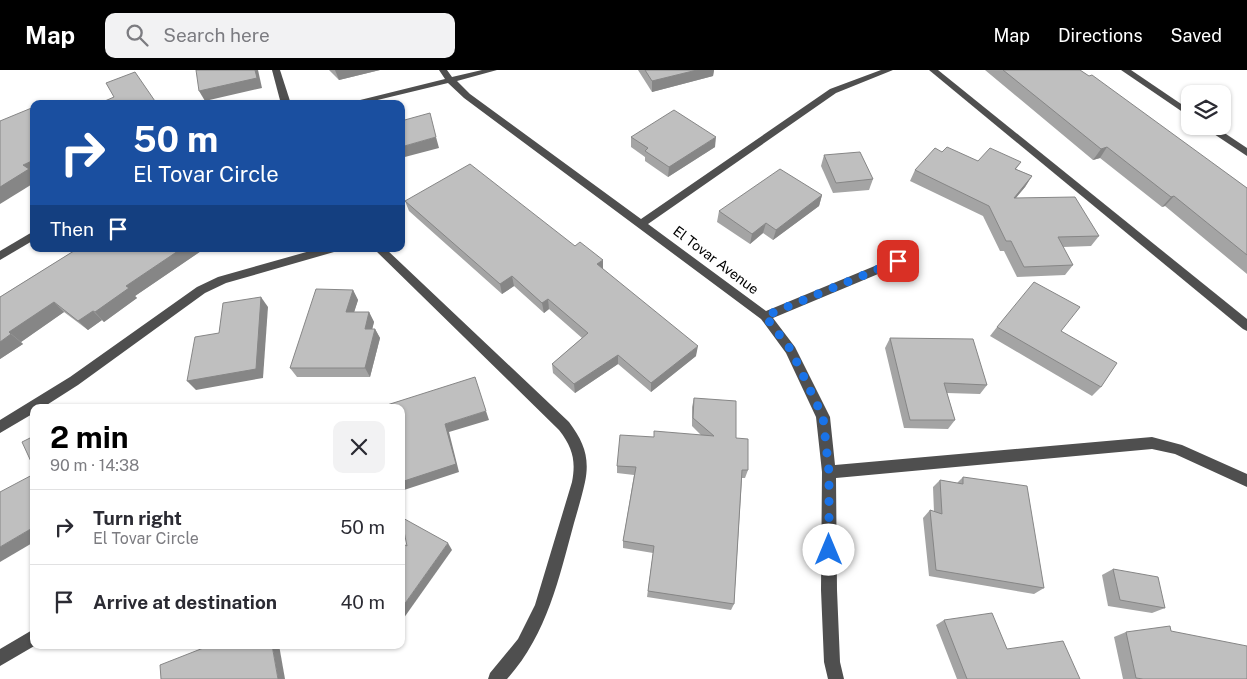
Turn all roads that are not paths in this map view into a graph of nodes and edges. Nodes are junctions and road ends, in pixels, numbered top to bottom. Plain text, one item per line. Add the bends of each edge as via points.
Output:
1 (276, 70) edge
2 (443, 70) edge
3 (493, 70) edge
4 (889, 70) edge
5 (933, 70) edge
6 (1125, 70) edge
7 (450, 80) junction
8 (285, 100) edge
9 (365, 100) edge
10 (1181, 108) edge
11 (1220, 135) edge
12 (1247, 153) edge
13 (642, 223) junction
14 (30, 237) edge
15 (320, 252) edge
16 (382, 252) edge
17 (0, 256) edge
18 (898, 261) dead end
19 (765, 316) junction
20 (1247, 326) edge
21 (37, 404) edge
22 (30, 408) edge
23 (0, 427) edge
24 (829, 472) junction
25 (1247, 481) edge
26 (30, 639) edge
27 (0, 658) edge
28 (496, 679) edge
29 (836, 679) edge

1 - 8 street
2 - 7 street, El Tovar Avenue
3 - 7 street
4 - 13 street via 833,91
5 - 20 street
6 - 10 street
7 - 9 street
7 - 13 street, El Tovar Avenue via 467,96
11 - 12 street
13 - 19 street, El Tovar Avenue
14 - 17 street
15 - 21 street via 222,280 200,290
16 - 28 street via 564,426 576,443 581,458 547,596 528,639
18 - 19 street
19 - 24 street, El Tovar Avenue via 791,350 823,417
22 - 23 street
24 - 25 street via 1152,443 1177,449
24 - 29 street, El Tovar Avenue via 829,590 832,662
26 - 27 street

